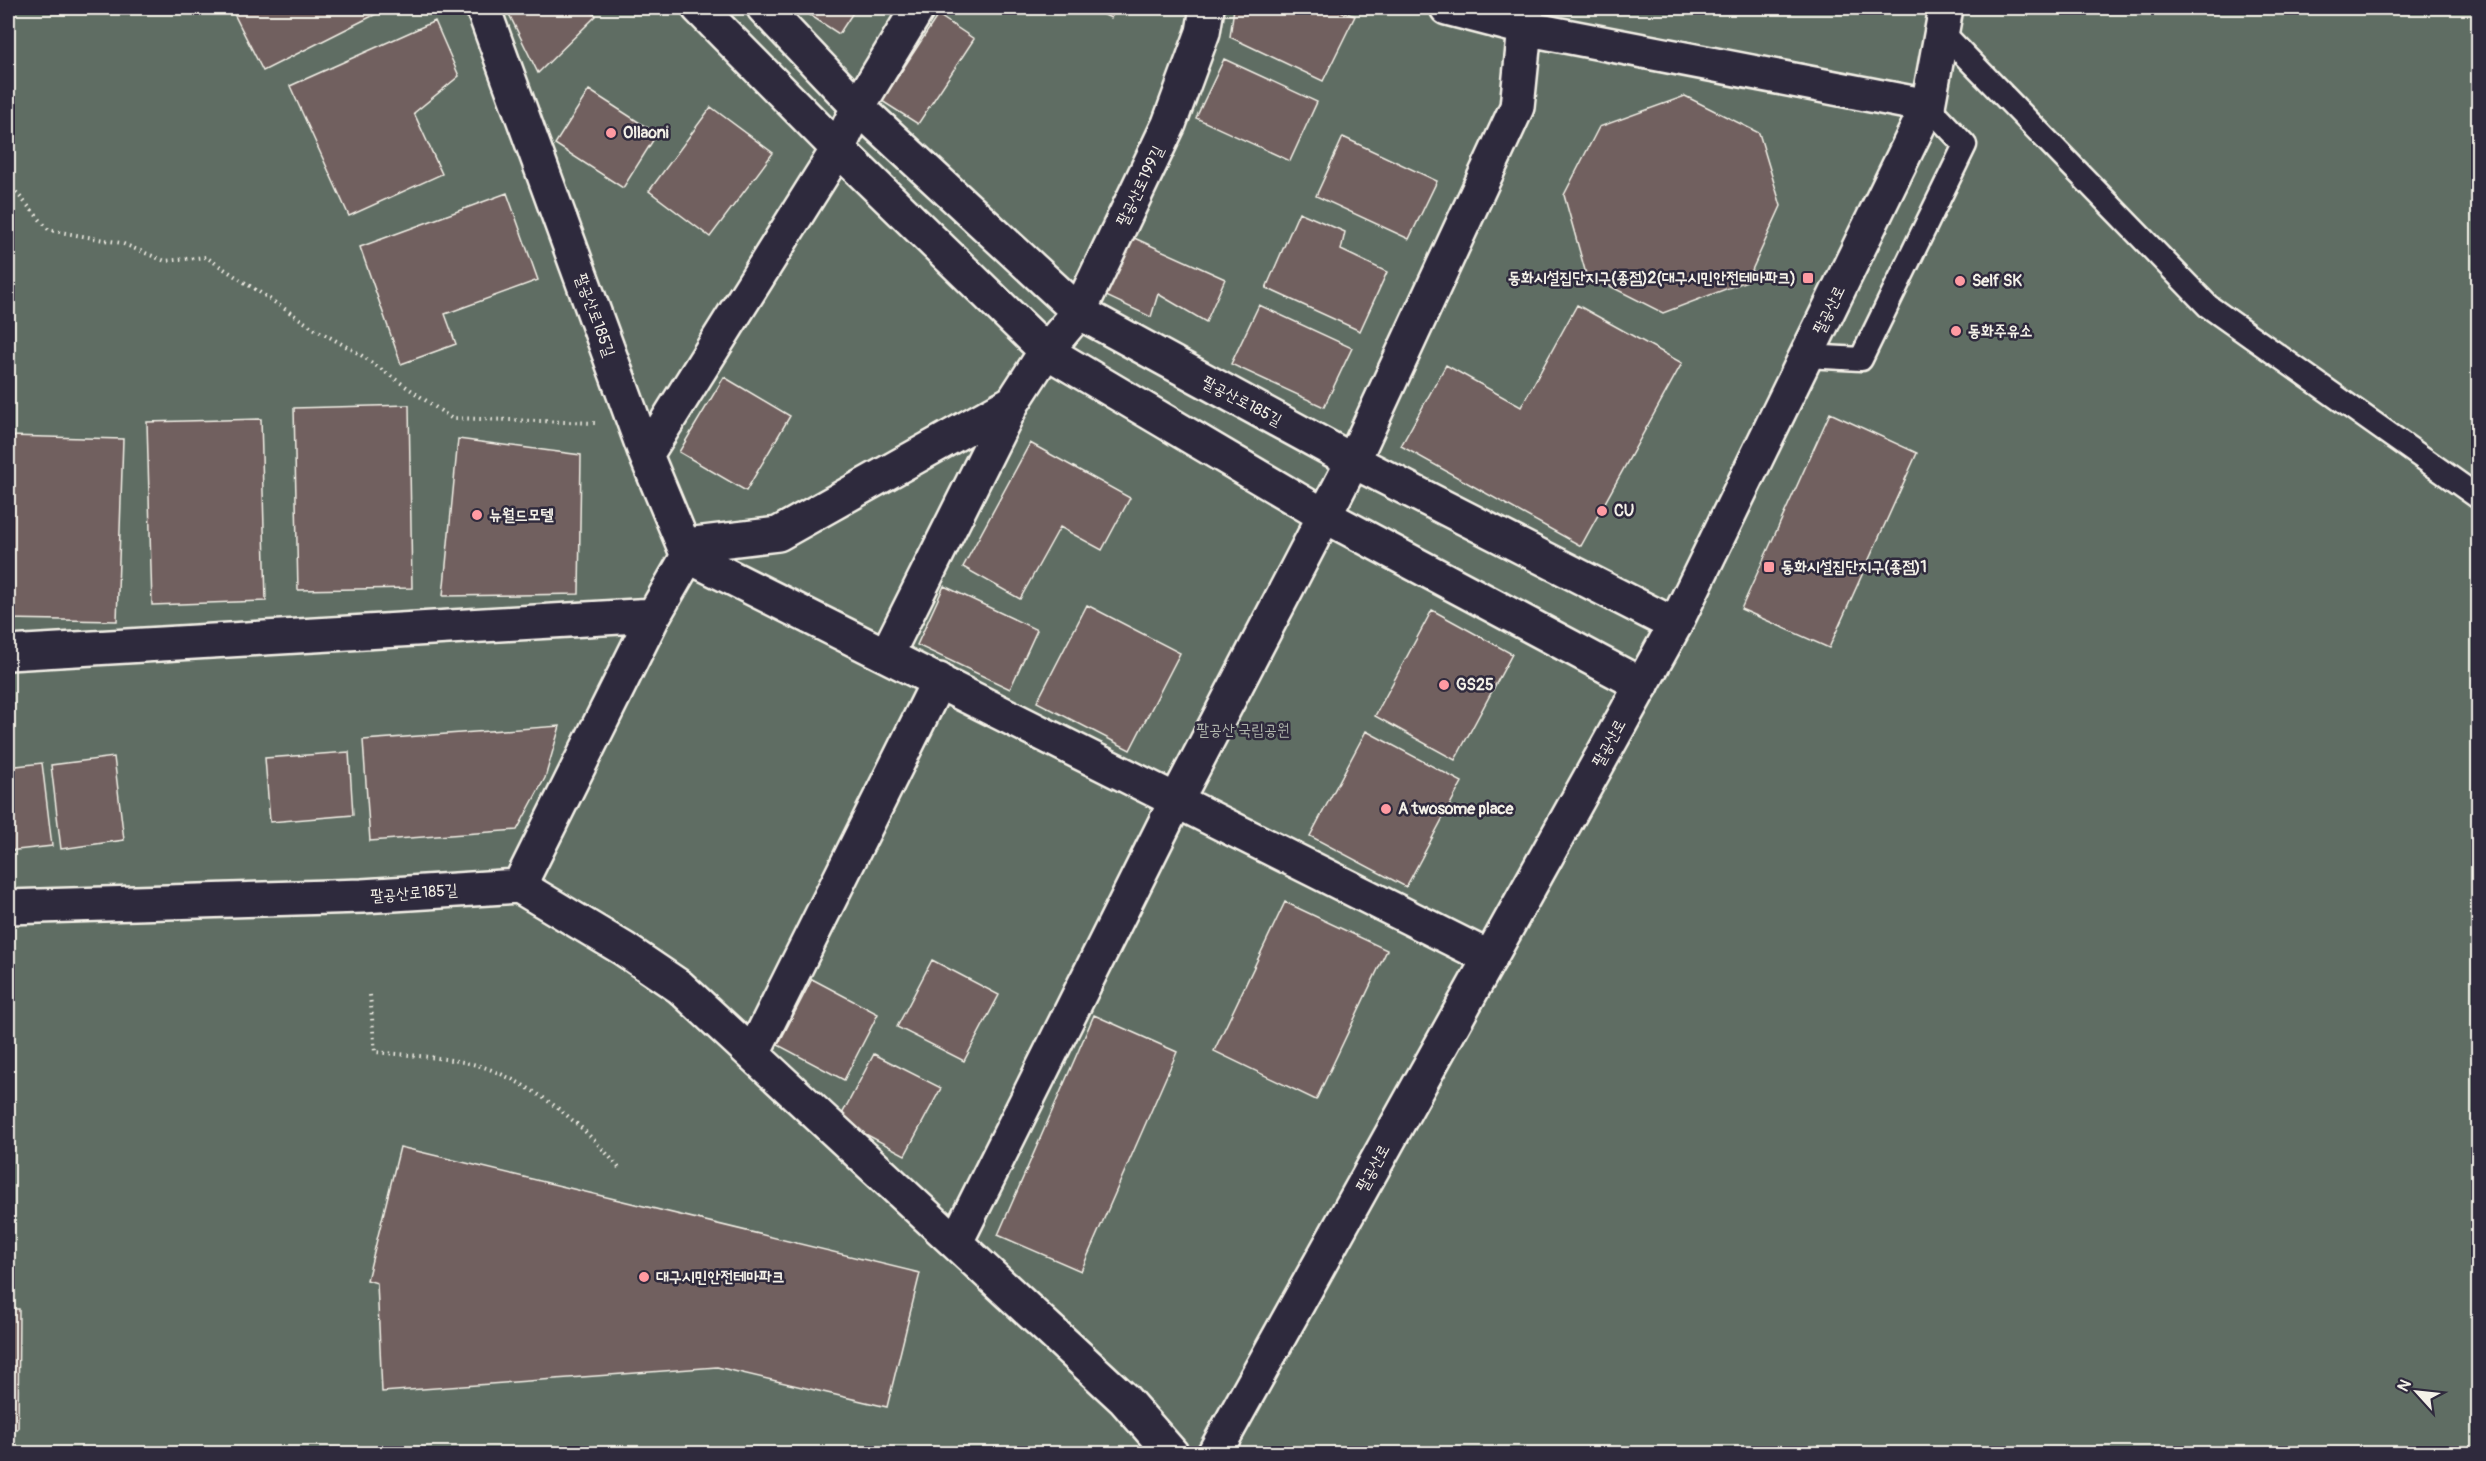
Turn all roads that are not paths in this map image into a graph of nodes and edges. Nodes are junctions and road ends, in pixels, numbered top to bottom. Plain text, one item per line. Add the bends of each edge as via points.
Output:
1 (483, 8) edge
2 (699, 8) edge
3 (764, 8) edge
4 (918, 8) edge
5 (1206, 8) edge
6 (1447, 8) edge
7 (1525, 18) edge
8 (1944, 20) edge
9 (1928, 106) junction
10 (858, 107) junction
11 (838, 149) junction
12 (1079, 312) junction
13 (1046, 351) junction
14 (1806, 356) junction
15 (1013, 402) junction
16 (646, 455) junction
17 (1353, 461) junction
18 (2478, 497) edge
19 (1325, 516) junction
20 (687, 551) junction
21 (654, 615) junction
22 (1675, 625) junction
23 (8, 653) edge
24 (887, 654) junction
25 (939, 680) junction
26 (1642, 685) junction
27 (1177, 799) junction
28 (519, 886) junction
29 (8, 907) edge
30 (1490, 958) junction
31 (753, 1053) junction
32 (956, 1242) junction
33 (1172, 1454) edge
34 (1214, 1454) edge

1 - 16 street, 팔공산로185길
2 - 11 street
3 - 10 street, 팔공산로185길
4 - 10 street
5 - 12 street, 팔공산로199길 via 1203,32 1169,124
6 - 7 street
7 - 9 street
7 - 17 street via 1517,107
8 - 9 street, 팔공산로
8 - 18 lane via 2208,306
9 - 14 street, 팔공산로
9 - 14 lane via 1965,145 1861,359
10 - 11 street
10 - 12 street, 팔공산로185길
11 - 13 street
11 - 16 street
12 - 13 street, 팔공산로199길
12 - 17 street, 팔공산로185길
13 - 15 street, 팔공산로199길
13 - 19 street
14 - 22 street, 팔공산로
15 - 20 street via 778,534
15 - 24 street, 팔공산로199길
16 - 20 street, 팔공산로185길
17 - 19 street
17 - 22 street, 팔공산로185길
19 - 26 street
19 - 27 street
20 - 21 street
20 - 24 street
21 - 23 street
21 - 28 street
22 - 26 street, 팔공산로
24 - 25 street
25 - 27 street
25 - 31 street
26 - 30 street, 팔공산로
27 - 30 street
27 - 32 street
28 - 29 street, 팔공산로185길 via 362,896
28 - 31 street via 680,987
30 - 34 street, 팔공산로
31 - 32 street
32 - 33 street via 1124,1399

